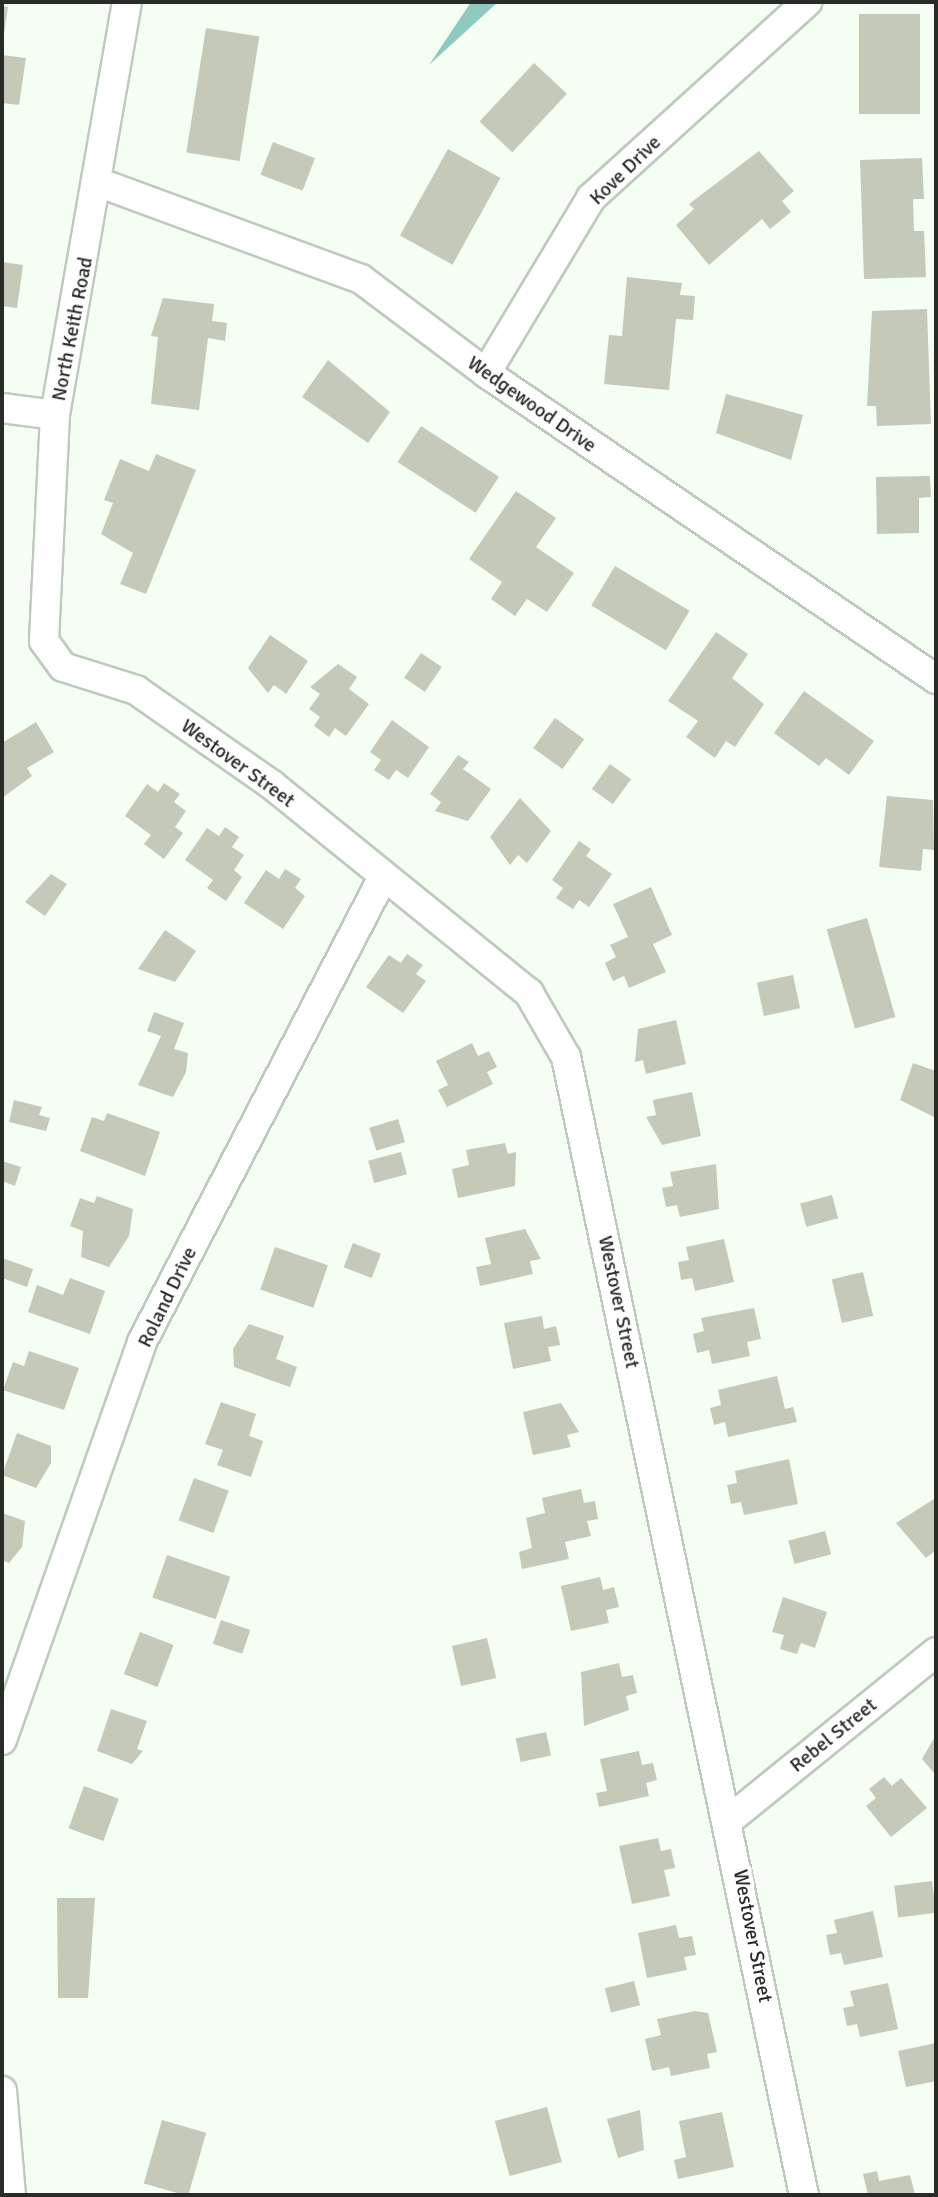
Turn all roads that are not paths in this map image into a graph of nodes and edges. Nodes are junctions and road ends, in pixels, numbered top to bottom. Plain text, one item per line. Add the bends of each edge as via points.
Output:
1 (127, 2) edge
2 (807, 2) edge
3 (100, 183) junction
4 (486, 373) junction
5 (2, 408) edge
6 (55, 415) junction
7 (53, 657) joint
8 (936, 679) edge
9 (383, 877) junction
10 (936, 1652) edge
11 (2, 1740) edge
12 (730, 1819) junction
13 (2, 2091) edge
14 (11, 2195) edge
15 (804, 2195) edge

1 - 3 street, North Keith Road
2 - 4 street, Kove Drive via 591,198
3 - 4 street, Wedgewood Drive via 333,266
3 - 6 street, North Keith Road
4 - 8 street, Wedgewood Drive
5 - 6 street
6 - 7 street, North Keith Road via 44,641
7 - 9 street, Westover Street via 63,667 136,690 272,785
9 - 11 street, Roland Drive via 142,1342
9 - 12 street, Westover Street via 529,993 566,1057
10 - 12 street, Rebel Street
12 - 15 street, Westover Street
13 - 14 street

